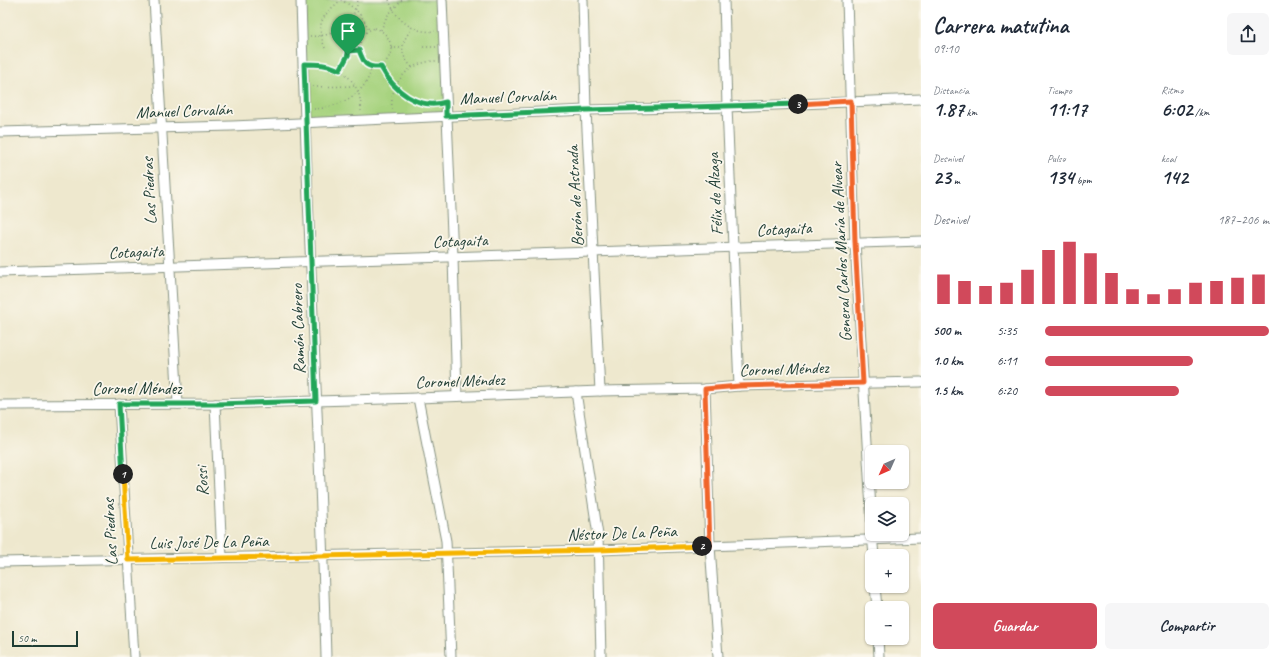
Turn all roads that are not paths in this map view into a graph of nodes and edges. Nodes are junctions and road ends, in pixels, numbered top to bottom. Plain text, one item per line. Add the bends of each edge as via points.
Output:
1 (154, 0) edge
2 (301, 0) edge
3 (442, 0) edge
4 (583, 0) edge
5 (724, 0) edge
6 (847, 0) edge
7 (921, 100) edge
8 (851, 101) junction
9 (727, 107) junction
10 (586, 110) junction
11 (446, 116) junction
12 (305, 122) junction
13 (162, 128) junction
14 (0, 132) edge
15 (921, 241) edge
16 (855, 242) junction
17 (733, 248) junction
18 (593, 252) junction
19 (453, 257) junction
20 (312, 262) junction
21 (169, 267) junction
22 (0, 272) edge
23 (921, 382) edge
24 (863, 383) junction
25 (739, 386) junction
26 (705, 389) junction
27 (600, 391) junction
28 (576, 392) junction
29 (457, 396) junction
30 (418, 398) junction
31 (316, 401) junction
32 (119, 404) junction
33 (178, 404) junction
34 (215, 404) junction
35 (0, 405) edge
36 (870, 497) edge
37 (865, 537) edge
38 (909, 538) edge
39 (921, 538) edge
40 (710, 546) junction
41 (599, 550) junction
42 (447, 552) junction
43 (323, 556) junction
44 (222, 557) junction
45 (128, 560) junction
46 (0, 562) edge
47 (879, 645) edge
48 (134, 657) edge
49 (326, 657) edge
50 (451, 657) edge
51 (601, 657) edge
52 (718, 657) edge
53 (880, 657) edge

1 - 13 street, Las Piedras
2 - 12 street, Ramón Cabrero
3 - 11 street
4 - 10 street, Berón de Astrada
5 - 9 street, Félix de Álzaga
6 - 8 street, General Carlos María de Alvear
7 - 8 street, Manuel Corvalán
8 - 9 street, Manuel Corvalán
8 - 16 street, General Carlos María de Alvear
9 - 10 street, Manuel Corvalán
9 - 17 street, Félix de Álzaga
10 - 11 street, Manuel Corvalán
10 - 18 street, Berón de Astrada
11 - 12 street, Manuel Corvalán
11 - 19 street
12 - 13 street, Manuel Corvalán
12 - 20 street, Ramón Cabrero
13 - 14 street, Manuel Corvalán
13 - 21 street, Las Piedras
15 - 16 street, Cotagaita
16 - 17 street, Cotagaita
16 - 24 street, General Carlos María de Alvear
17 - 18 street, Cotagaita
17 - 25 street, Félix de Álzaga
18 - 19 street, Cotagaita
18 - 27 street, Berón de Astrada
19 - 20 street, Cotagaita
19 - 29 street
20 - 21 street, Cotagaita
20 - 31 street, Ramón Cabrero
21 - 22 street, Cotagaita
21 - 33 street, Las Piedras
23 - 24 street, Coronel Méndez
24 - 25 street, Coronel Méndez
24 - 36 street, General Carlos María de Alvear
25 - 26 street, Coronel Méndez
26 - 27 street, Coronel Méndez
26 - 40 street
27 - 28 street, Coronel Méndez
28 - 29 street, Coronel Méndez
28 - 41 street
29 - 30 street, Coronel Méndez
30 - 31 street, Coronel Méndez
30 - 42 street
31 - 34 street, Coronel Méndez
31 - 43 street, Ramón Cabrero
32 - 33 street, Coronel Méndez
32 - 35 street, Coronel Méndez
32 - 45 street, Las Piedras
33 - 34 street, Coronel Méndez
34 - 44 street, Rossi
37 - 40 street, Néstor De La Peña
38 - 39 street, Néstor De La Peña
40 - 41 street, Néstor De La Peña
40 - 52 street
41 - 42 street, Néstor De La Peña
41 - 51 street
42 - 43 street, Néstor De La Peña
42 - 50 street
43 - 44 street, Luis José De La Peña
43 - 49 street, Ramón Cabrero
44 - 45 street, Luis José De La Peña
45 - 46 street, Luis José De La Peña
45 - 48 street, Las Piedras
47 - 53 street

